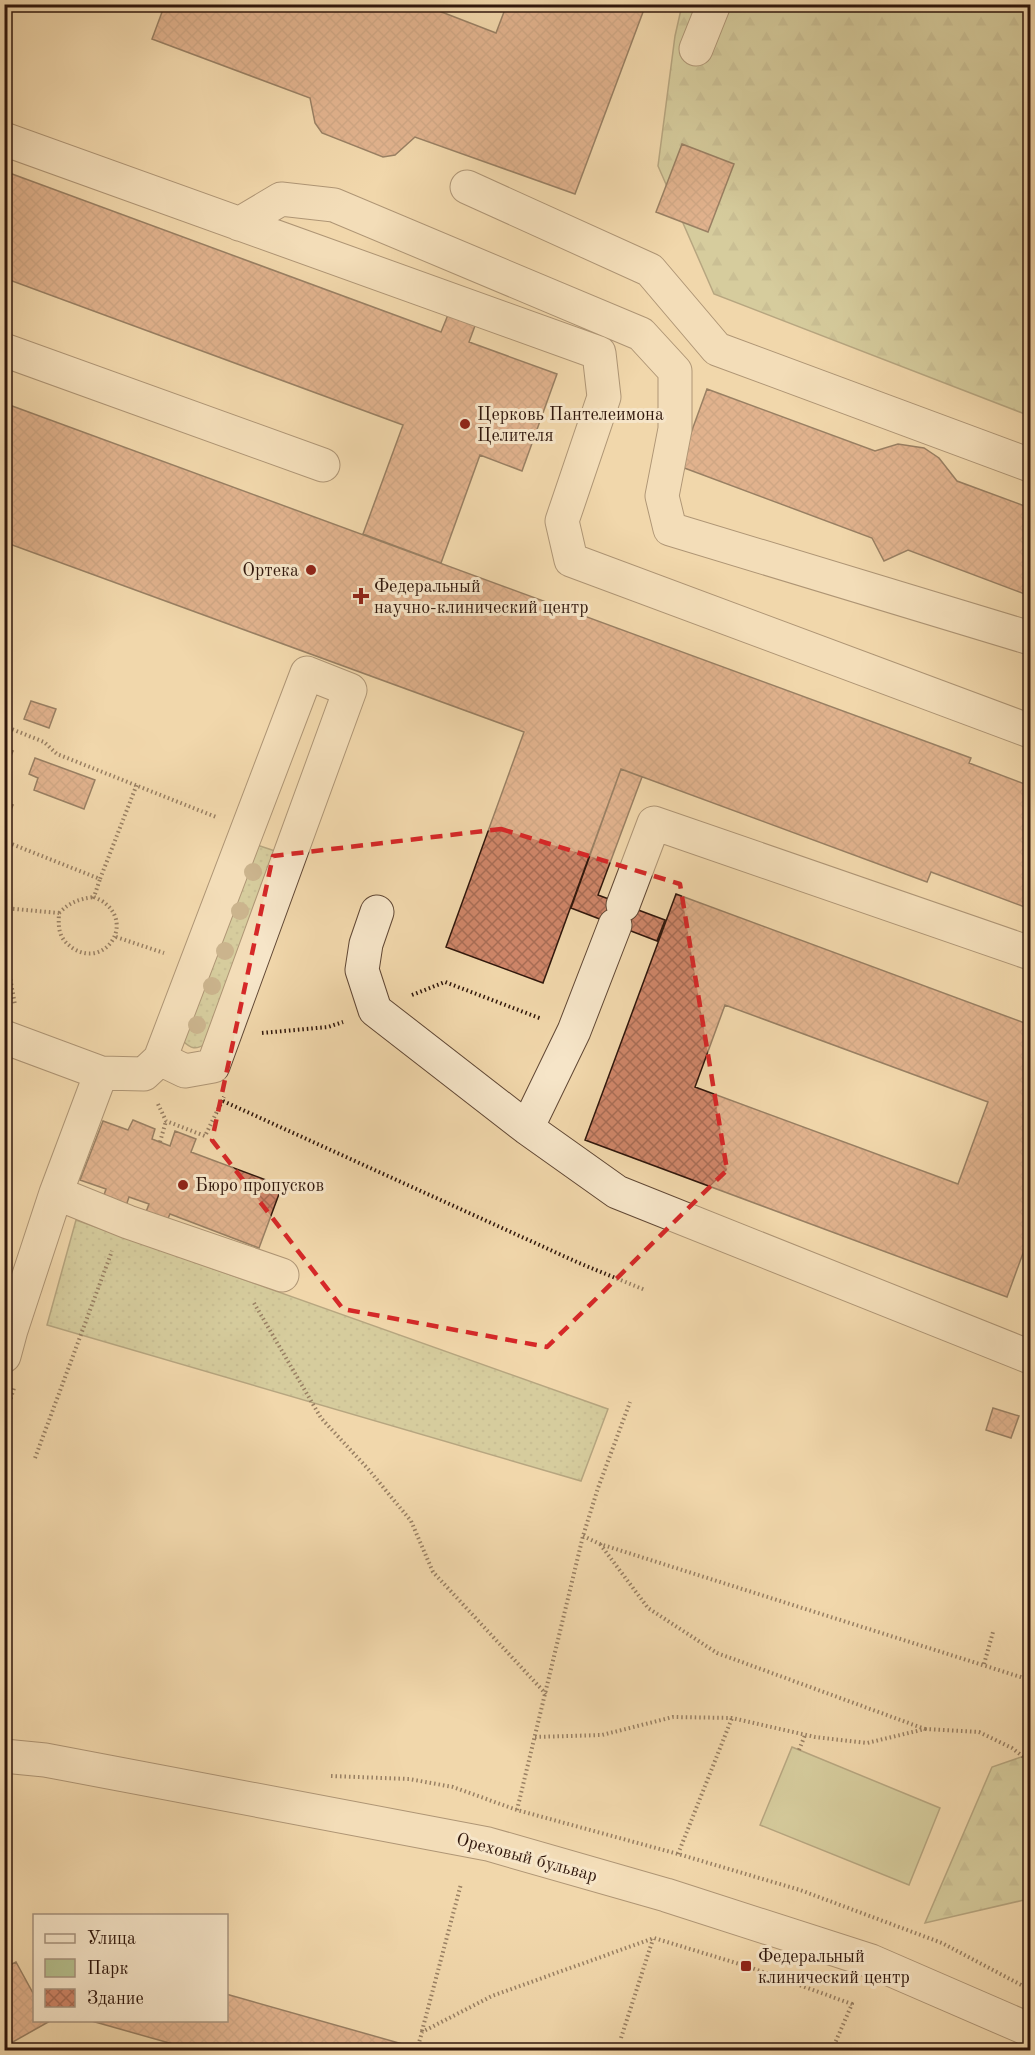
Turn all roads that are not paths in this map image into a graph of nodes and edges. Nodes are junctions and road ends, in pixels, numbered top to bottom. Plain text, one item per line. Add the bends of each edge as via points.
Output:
1 (714, 4) edge
2 (696, 49) dead end
3 (4, 139) edge
4 (467, 188) dead end
5 (239, 224) junction
6 (4, 350) edge
7 (323, 465) dead end
8 (1030, 465) edge
9 (1030, 639) edge
10 (1030, 731) edge
11 (377, 912) dead end
12 (1030, 953) edge
13 (4, 1037) edge
14 (160, 1059) junction
15 (101, 1072) junction
16 (527, 1128) junction
17 (56, 1193) junction
18 (282, 1275) dead end
19 (4, 1356) edge
20 (1030, 1357) edge
21 (4, 1756) edge
22 (1030, 2030) edge

1 - 2 street
3 - 5 street
4 - 8 street via 650,270 717,349
5 - 9 street via 281,199 334,205 641,334 675,371 675,429 662,496 670,529
5 - 10 street via 598,353 604,397 562,521 571,560
6 - 7 street
11 - 16 street via 362,970 375,1010
12 - 16 street via 654,823 574,1031
13 - 15 street
14 - 14 street via 185,1071 213,1066 350,690 307,673
14 - 15 street via 144,1074
15 - 17 street
16 - 20 street via 618,1192
17 - 18 street
17 - 19 street
21 - 22 street, Ореховый бульвар via 45,1760 488,1844 666,1895 872,1961

